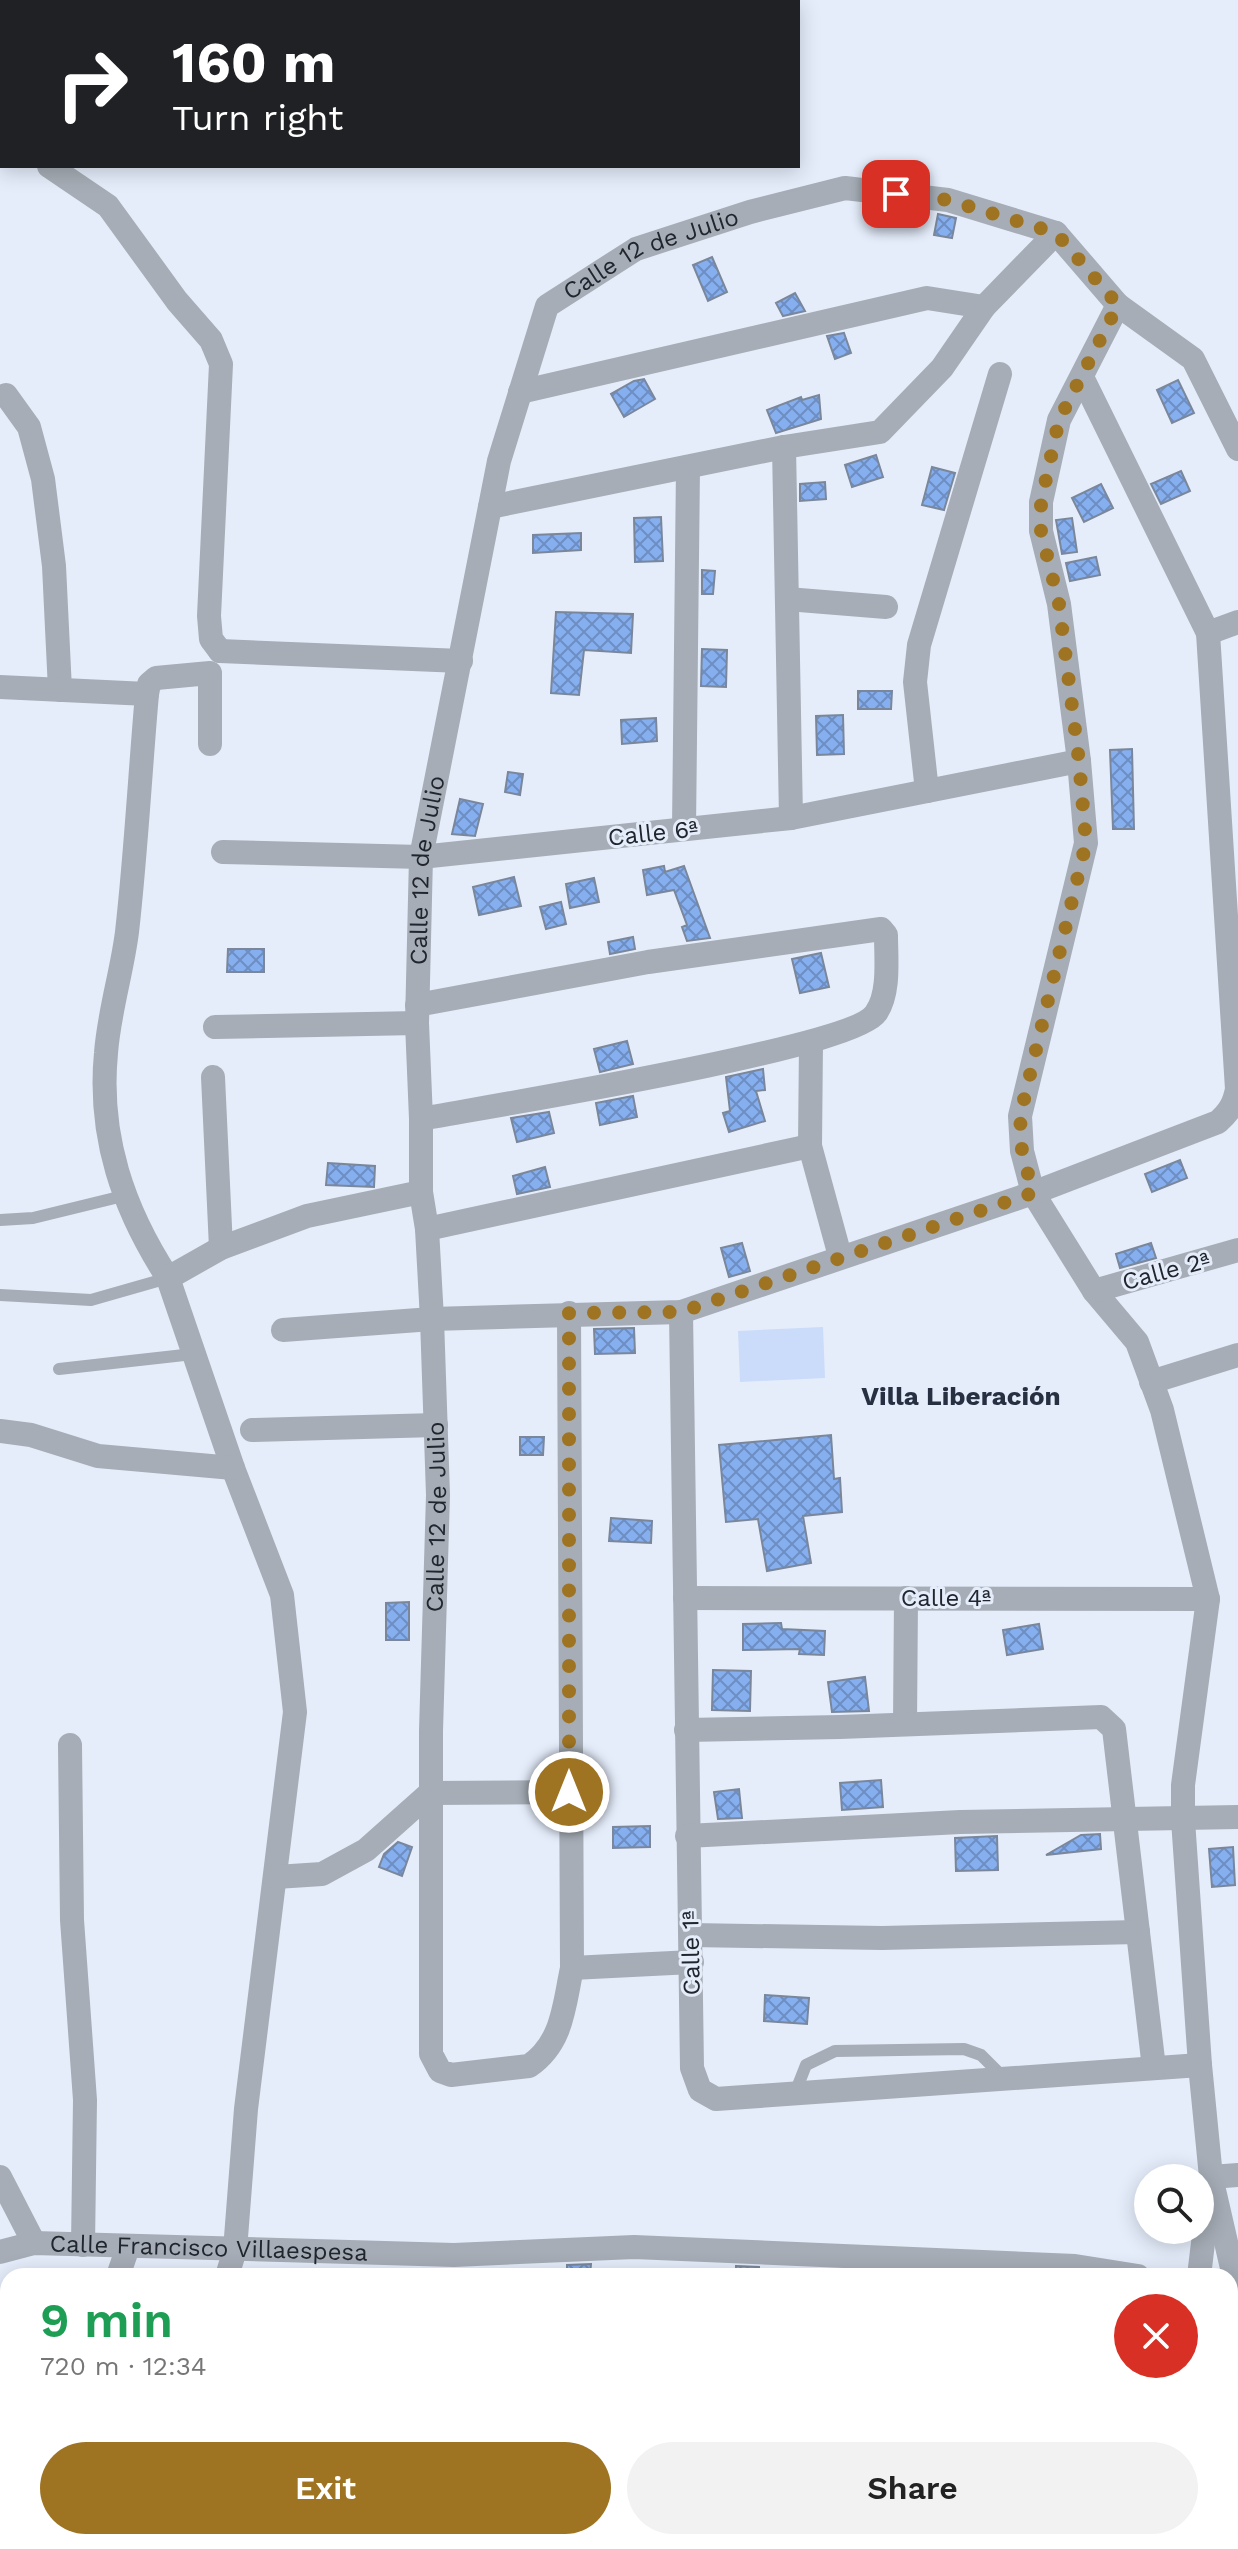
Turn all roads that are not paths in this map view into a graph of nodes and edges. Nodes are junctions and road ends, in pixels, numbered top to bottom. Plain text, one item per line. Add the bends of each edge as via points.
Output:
1 (52, 168) edge
2 (1056, 233) junction
3 (1118, 305) junction
4 (984, 307) junction
5 (1000, 374) dead end
6 (1082, 377) junction
7 (520, 392) junction
8 (6, 395) dead end
9 (784, 447) junction
10 (1238, 449) edge
11 (688, 467) junction
12 (490, 507) junction
13 (787, 599) junction
14 (886, 607) dead end
15 (1238, 622) edge
16 (1208, 633) junction
17 (461, 661) junction
18 (215, 662) junction
19 (0, 687) edge
20 (60, 690) junction
21 (147, 694) junction
22 (210, 744) dead end
23 (1079, 761) junction
24 (927, 791) junction
25 (791, 818) junction
26 (684, 829) junction
27 (223, 852) dead end
28 (421, 857) junction
29 (417, 1014) junction
30 (215, 1027) dead end
31 (811, 1042) junction
32 (213, 1077) dead end
33 (421, 1119) junction
34 (810, 1146) junction
35 (421, 1192) junction
36 (1033, 1193) junction
37 (123, 1196) junction
38 (0, 1220) edge
39 (427, 1229) junction
40 (221, 1248) junction
41 (1238, 1250) edge
42 (840, 1256) junction
43 (168, 1278) junction
44 (1094, 1291) junction
45 (0, 1295) edge
46 (681, 1312) junction
47 (569, 1313) junction
48 (432, 1319) junction
49 (283, 1330) dead end
50 (193, 1354) junction
51 (1238, 1355) edge
52 (59, 1369) dead end
53 (1151, 1382) junction
54 (436, 1425) junction
55 (252, 1430) dead end
56 (0, 1431) edge
57 (233, 1468) junction
58 (685, 1598) junction
59 (906, 1598) junction
60 (1208, 1599) junction
61 (905, 1724) junction
62 (686, 1730) junction
63 (70, 1745) dead end
64 (569, 1792) junction
65 (430, 1793) junction
66 (1238, 1817) edge
67 (1124, 1818) junction
68 (1183, 1820) junction
69 (687, 1836) junction
70 (276, 1877) junction
71 (1138, 1932) junction
72 (691, 1935) junction
73 (692, 1962) junction
74 (572, 1968) junction
75 (1200, 2065) junction
76 (1154, 2068) junction
77 (1004, 2078) junction
78 (795, 2093) junction
79 (1210, 2164) edge
80 (1238, 2175) edge
81 (0, 2177) edge
82 (1214, 2177) edge
83 (1214, 2191) edge
84 (34, 2243) junction
85 (1203, 2244) edge
86 (83, 2245) junction
87 (128, 2247) junction
88 (235, 2250) junction
89 (0, 2252) edge
90 (775, 2265) edge
91 (121, 2268) edge
92 (229, 2268) edge
93 (924, 2268) edge
94 (1200, 2268) edge
95 (1231, 2268) edge

1 - 18 street via 108,206 211,340 221,364 209,616
2 - 3 street
2 - 4 street
2 - 7 street, Calle 12 de Julio via 948,200 845,188 750,212 636,249 547,306
3 - 6 street
3 - 10 street via 1193,359
4 - 7 street via 927,298
4 - 9 street via 942,368 880,432
5 - 24 street via 919,645 915,682
6 - 16 street
6 - 23 street via 1059,420 1041,502 1041,531 1059,604
7 - 12 street, Calle 12 de Julio
8 - 20 street via 29,427 43,479
9 - 11 street
9 - 13 street
11 - 12 street
11 - 26 street
12 - 17 street, Calle 12 de Julio
13 - 14 street
13 - 25 street
15 - 16 street
16 - 36 street via 1234,1104 1218,1122
17 - 18 street
17 - 28 street, Calle 12 de Julio
18 - 21 street via 156,678
18 - 22 street
19 - 20 street
20 - 21 street
21 - 37 street via 127,934 106,1053 106,1107 113,1165
23 - 24 street, Calle 6ª
23 - 36 street via 1086,843 1020,1116
24 - 25 street, Calle 6ª
25 - 26 street, Calle 6ª
26 - 28 street, Calle 6ª
27 - 28 street, Calle 6ª
28 - 29 street, Calle 12 de Julio
29 - 30 street
29 - 31 street via 648,962 881,929 886,935 885,982 876,1015
29 - 33 street, Calle 12 de Julio
31 - 33 street
31 - 34 street
32 - 40 street
33 - 35 street, Calle 12 de Julio
34 - 39 street
34 - 42 street
35 - 39 street, Calle 12 de Julio
35 - 40 street via 307,1216
36 - 42 street
36 - 44 street
37 - 38 lane via 33,1218
37 - 43 street
39 - 48 street, Calle 12 de Julio
40 - 43 street
41 - 44 street, Calle 2ª
42 - 46 street
43 - 45 lane via 91,1300
43 - 50 street
44 - 53 street via 1137,1342
46 - 47 street
46 - 58 street, Calle 1ª
47 - 48 street
47 - 64 street
48 - 49 street
48 - 54 street, Calle 12 de Julio
50 - 52 lane
50 - 57 street
51 - 53 street
53 - 60 street
54 - 55 street
54 - 65 street, Calle 12 de Julio
56 - 57 street via 98,1456
57 - 70 street via 282,1595 295,1712
58 - 59 street, Calle 4ª
58 - 62 street, Calle 1ª
59 - 60 street, Calle 4ª
59 - 61 street
60 - 68 street
61 - 62 street
61 - 67 street via 1101,1717 1114,1729
62 - 69 street, Calle 1ª
63 - 86 street via 72,1920 85,2100
64 - 65 street
64 - 74 street
65 - 70 street via 366,1850 322,1874
65 - 74 street, Calle 12 de Julio via 431,2054 440,2071 451,2075 529,2066 539,2060 558,2034
66 - 68 street
67 - 68 street
67 - 69 street
67 - 71 street
68 - 75 street
69 - 72 street, Calle 1ª
70 - 88 street via 249,2080
71 - 72 street via 882,1938
71 - 76 street
72 - 73 street, Calle 1ª
73 - 74 street
73 - 78 street, Calle 1ª via 692,2068 700,2090 716,2099
75 - 76 street, Calle 1ª
75 - 79 street
76 - 77 street, Calle 1ª
77 - 78 street, Calle 1ª
77 - 78 lane via 981,2055 964,2049 835,2051 806,2065
80 - 82 street
81 - 84 street
83 - 95 street
84 - 86 street, Calle Francisco Villaespesa
84 - 89 street, Calle Francisco Villaespesa
85 - 94 street
86 - 87 street, Calle Francisco Villaespesa
87 - 88 street, Calle Francisco Villaespesa
87 - 91 street
88 - 90 street, Calle Francisco Villaespesa via 454,2255 634,2247
88 - 92 street
90 - 93 street, Calle Francisco Villaespesa

